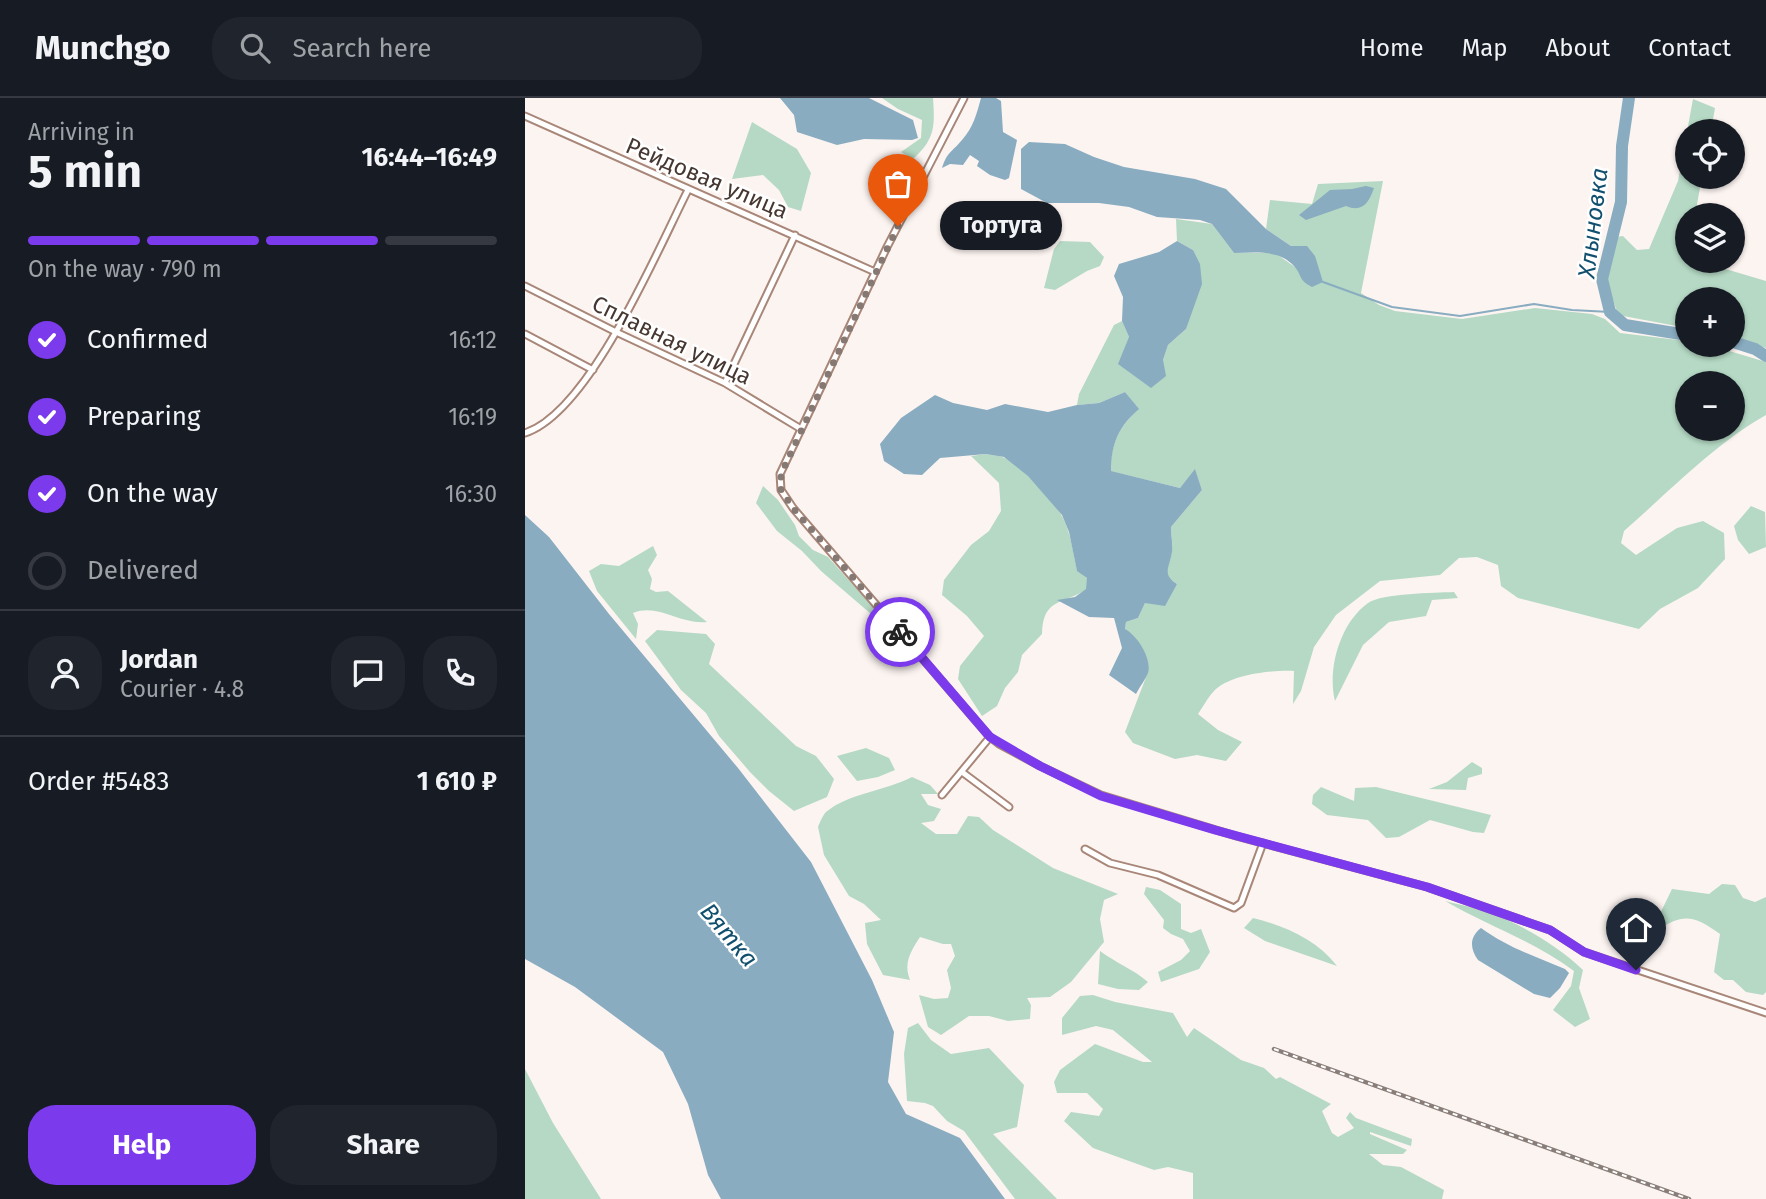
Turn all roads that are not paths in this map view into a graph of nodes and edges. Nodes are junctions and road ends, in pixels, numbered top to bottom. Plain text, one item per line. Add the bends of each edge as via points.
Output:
1 (964, 98) edge
2 (525, 117) edge
3 (688, 190) junction
4 (795, 235) junction
5 (875, 272) junction
6 (525, 286) edge
7 (616, 332) junction
8 (525, 334) edge
9 (593, 370) junction
10 (725, 383) junction
11 (801, 429) junction
12 (525, 433) edge
13 (990, 737) junction
14 (962, 772) junction
15 (942, 795) dead end
16 (1009, 807) dead end
17 (1262, 843) junction
18 (1085, 849) dead end
19 (1766, 1013) edge

1 - 5 street
2 - 3 street, Рейдовая улица
3 - 4 street, Рейдовая улица
3 - 7 street
4 - 5 street, Рейдовая улица
4 - 10 street
5 - 11 street
6 - 7 street, Сплавная улица
7 - 9 street
7 - 10 street, Сплавная улица
8 - 9 street
9 - 12 street via 566,405
10 - 11 street, Сплавная улица
11 - 13 street via 781,474 781,490
13 - 14 street
13 - 17 street via 1101,796
14 - 15 street
14 - 16 street
17 - 18 street via 1241,904 1234,908 1158,875 1110,863
17 - 19 street via 1427,887 1550,930 1584,952

